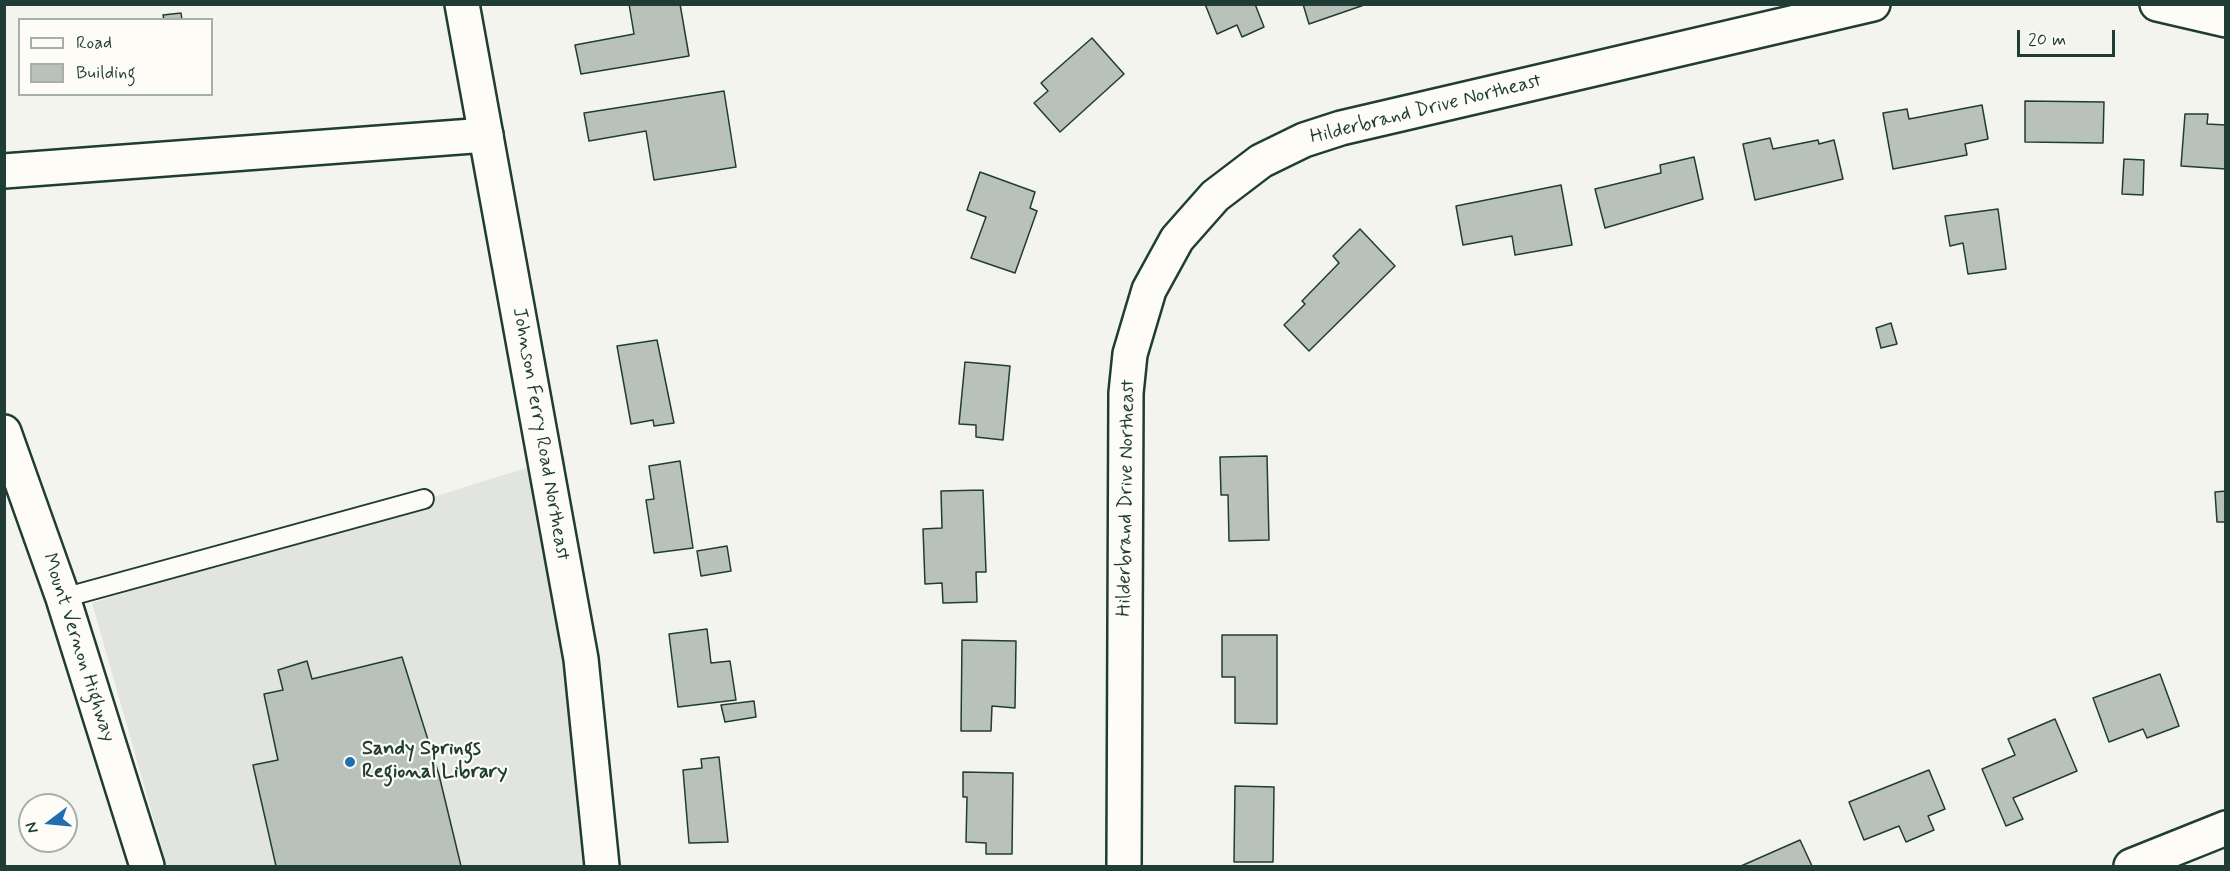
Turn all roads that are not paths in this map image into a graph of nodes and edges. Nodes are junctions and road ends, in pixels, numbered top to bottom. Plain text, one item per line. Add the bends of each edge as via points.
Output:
1 (462, 4) edge
2 (1873, 4) edge
3 (2157, 4) edge
4 (2226, 20) edge
5 (486, 135) junction
6 (4, 171) edge
7 (4, 432) edge
8 (424, 499) dead end
9 (63, 598) junction
10 (2226, 828) edge
11 (147, 867) edge
12 (602, 867) edge
13 (1124, 867) edge
14 (2131, 867) edge

1 - 5 street, Johnson Ferry Road Northeast
2 - 13 street, Hilderbrand Drive Northeast via 1341,128 1304,140 1261,161 1215,196 1177,239 1149,290 1130,354 1126,393
3 - 4 street
5 - 6 street
5 - 12 street, Johnson Ferry Road Northeast via 581,659
7 - 9 street, Mount Vernon Highway
8 - 9 lane
9 - 11 street, Mount Vernon Highway
10 - 14 street

